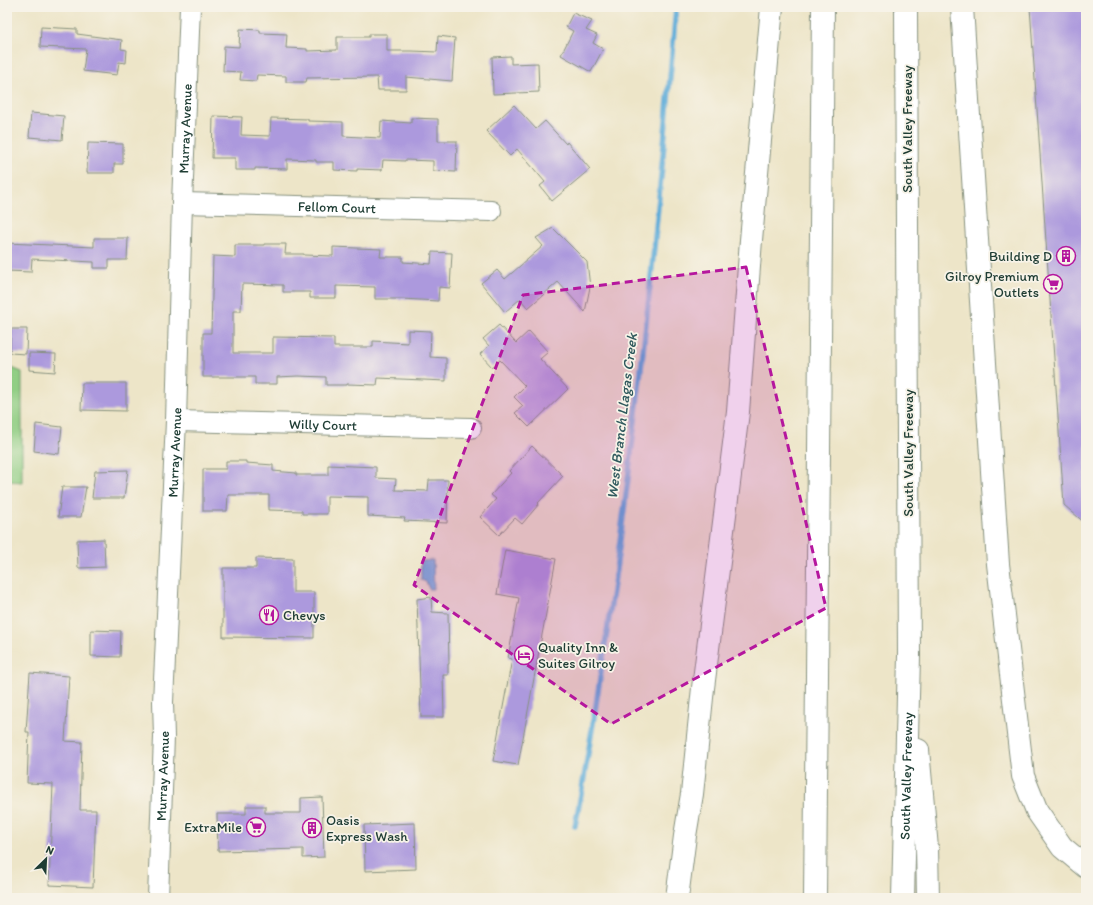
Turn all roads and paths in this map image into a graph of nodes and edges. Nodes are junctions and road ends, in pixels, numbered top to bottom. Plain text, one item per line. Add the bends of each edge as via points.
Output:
1 (190, 7) edge
2 (772, 7) edge
3 (823, 7) edge
4 (906, 7) edge
5 (962, 7) edge
6 (182, 203) junction
7 (491, 211) dead end
8 (176, 421) junction
9 (471, 428) dead end
10 (909, 656) junction
11 (1086, 867) edge
12 (158, 898) edge
13 (677, 898) edge
14 (815, 898) edge
15 (903, 898) edge
16 (928, 898) edge

1 - 6 street, Murray Avenue
2 - 13 highway via 738,412
3 - 14 highway
4 - 10 highway, South Valley Freeway
5 - 11 highway via 998,564 1023,776 1037,811 1062,847
6 - 7 street, Fellom Court
6 - 8 street, Murray Avenue
8 - 9 street, Willy Court
8 - 12 street, Murray Avenue via 163,702
10 - 15 highway, South Valley Freeway
10 - 16 highway via 927,848

